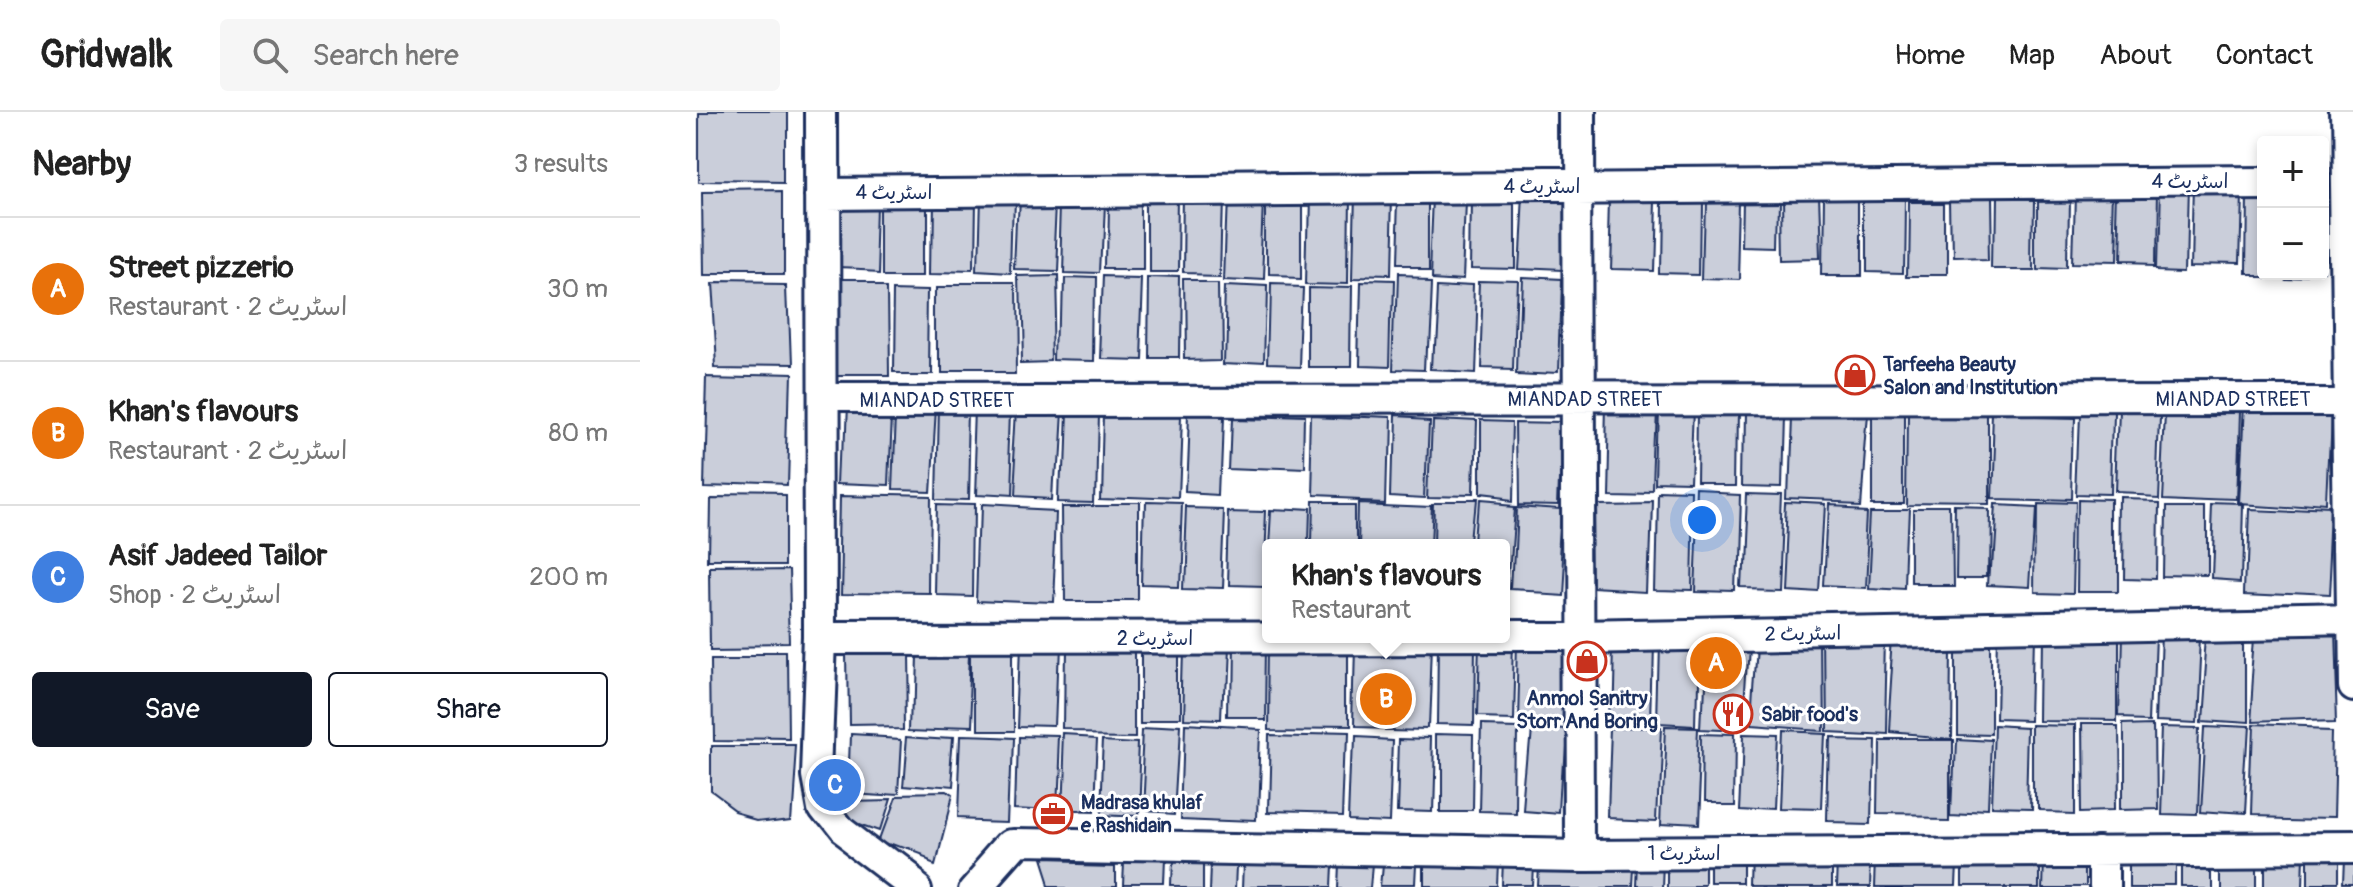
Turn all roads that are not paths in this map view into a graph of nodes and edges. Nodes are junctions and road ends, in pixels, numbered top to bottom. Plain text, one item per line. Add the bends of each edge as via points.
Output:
1 (821, 112) edge
2 (1578, 112) edge
3 (2345, 112) edge
4 (2334, 180) edge
5 (2257, 181) edge
6 (1578, 186) junction
7 (821, 193) junction
8 (1579, 399) junction
9 (2349, 399) junction
10 (822, 400) junction
11 (2352, 622) edge
12 (1262, 637) edge
13 (1510, 637) edge
14 (1579, 637) junction
15 (822, 638) junction
16 (2353, 684) edge
17 (2353, 849) edge
18 (2105, 850) junction
19 (1580, 854) junction
20 (917, 887) edge
21 (978, 887) edge
22 (2105, 887) edge

1 - 7 street
2 - 6 street
3 - 4 street
4 - 9 street
5 - 6 street, اسٹریٹ 4
6 - 7 street, اسٹریٹ 4
6 - 8 street
7 - 10 street
8 - 9 street, MIANDAD STREET
8 - 10 street, MIANDAD STREET
8 - 14 street
9 - 11 street
10 - 15 street
11 - 14 street, اسٹریٹ 2
11 - 16 street
12 - 15 street, اسٹریٹ 2
13 - 14 street, اسٹریٹ 2
14 - 19 street
15 - 20 street via 817,773 823,806 842,830
17 - 18 street, اسٹریٹ 1
18 - 19 street, اسٹریٹ 1
18 - 22 street
19 - 21 street, اسٹریٹ 1 via 1016,844

